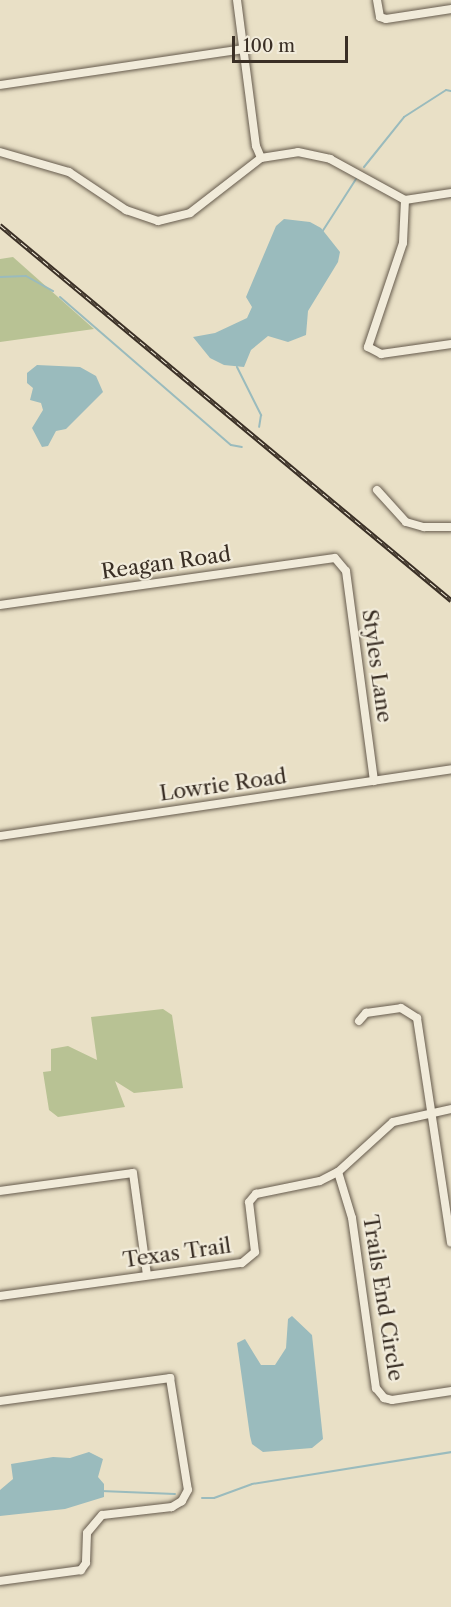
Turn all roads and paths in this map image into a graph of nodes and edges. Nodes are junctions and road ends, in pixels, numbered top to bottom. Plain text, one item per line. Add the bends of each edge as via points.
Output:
1 (237, 0) edge
2 (377, 0) edge
3 (451, 9) edge
4 (243, 49) junction
5 (0, 85) edge
6 (0, 152) edge
7 (261, 158) junction
8 (451, 192) edge
9 (405, 200) junction
10 (451, 344) edge
11 (377, 490) dead end
12 (451, 527) edge
13 (337, 559) joint
14 (0, 605) edge
15 (451, 769) edge
16 (374, 781) junction
17 (0, 836) edge
18 (359, 1021) dead end
19 (451, 1108) edge
20 (432, 1111) junction
21 (338, 1172) junction
22 (0, 1191) edge
23 (451, 1242) edge
24 (147, 1275) junction
25 (0, 1296) edge
26 (451, 1391) edge
27 (0, 1401) edge
28 (0, 1581) edge

1 - 4 street
2 - 3 street via 382,19
4 - 5 street
4 - 7 street
6 - 7 street via 69,172 126,210 158,221 190,213
7 - 9 street via 286,152 323,156
8 - 9 street
9 - 10 street via 403,243 368,347 381,354
11 - 12 street via 406,522
13 - 14 street, Reagan Road
13 - 16 street, Styles Lane via 346,571
15 - 16 street, Lowrie Road
16 - 17 street, Lowrie Road
18 - 20 street via 366,1013 401,1008 417,1018
19 - 20 street, Texas Trail
20 - 21 street, Texas Trail via 393,1122
20 - 23 street
21 - 24 street, Texas Trail via 300,1188 256,1194 249,1202 255,1251 242,1263
21 - 26 street, Trails End Circle via 352,1218 376,1388 384,1398 392,1400
22 - 24 street via 133,1173
24 - 25 street, Texas Trail
27 - 28 street via 170,1378 188,1490 182,1501 172,1507 102,1515 87,1533 86,1563 81,1570

